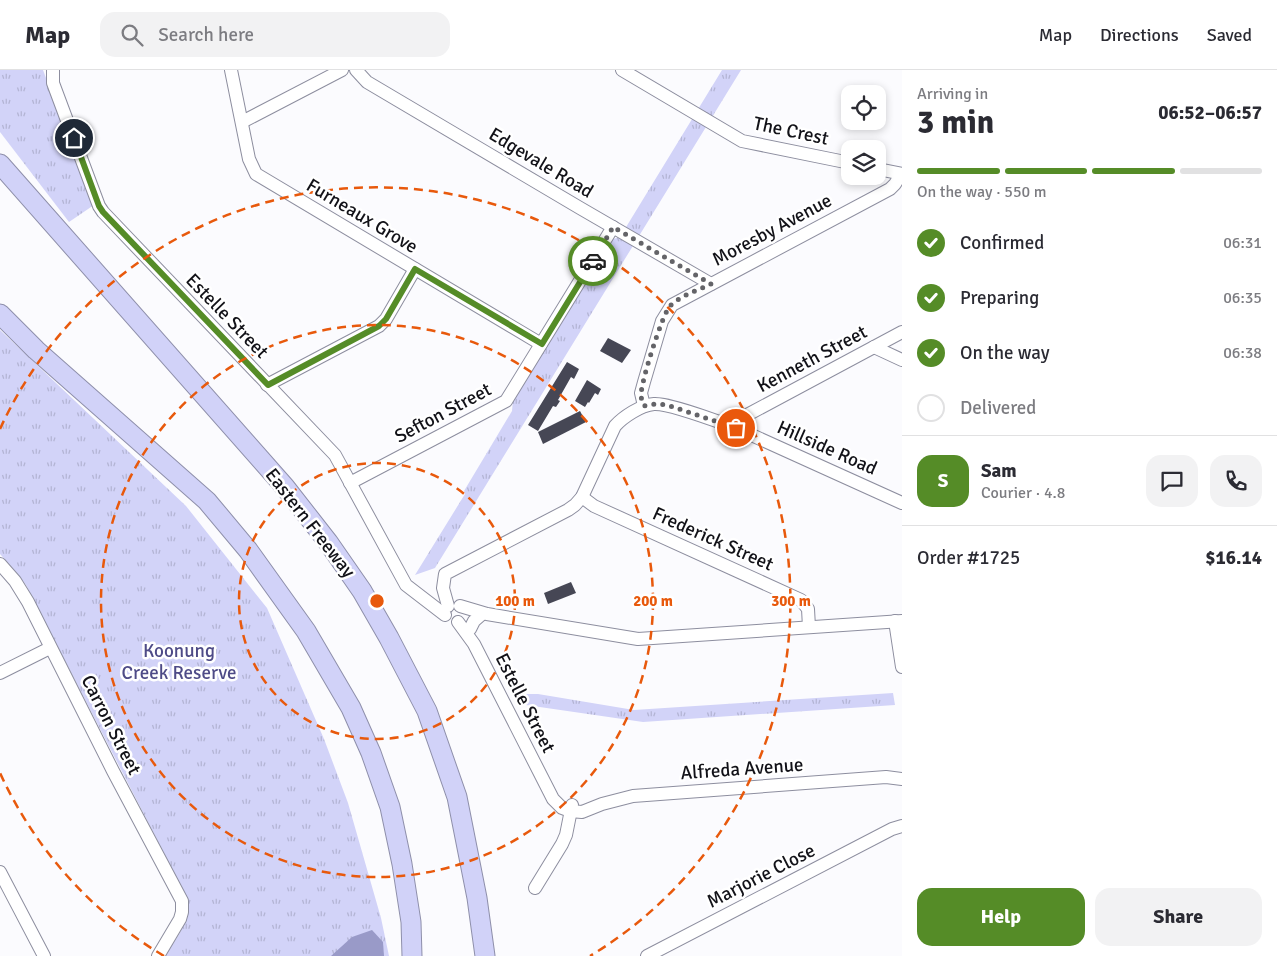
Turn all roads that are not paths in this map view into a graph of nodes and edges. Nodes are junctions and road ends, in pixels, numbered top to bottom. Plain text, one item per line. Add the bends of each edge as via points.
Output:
1 (53, 70) edge
2 (230, 70) edge
3 (342, 70) edge
4 (356, 70) edge
5 (622, 70) edge
6 (242, 122) junction
7 (841, 161) edge
8 (0, 164) edge
9 (886, 171) edge
10 (902, 174) edge
11 (613, 227) junction
12 (415, 269) junction
13 (711, 284) junction
14 (0, 314) edge
15 (902, 332) edge
16 (542, 344) junction
17 (874, 347) junction
18 (902, 360) edge
19 (268, 385) junction
20 (644, 406) junction
21 (736, 428) junction
22 (350, 483) junction
23 (582, 497) junction
24 (902, 503) edge
25 (0, 564) edge
26 (460, 567) junction
27 (401, 576) junction
28 (442, 583) junction
29 (422, 593) junction
30 (455, 612) junction
31 (485, 614) junction
32 (900, 621) edge
33 (809, 628) junction
34 (470, 629) junction
35 (902, 637) edge
36 (474, 644) junction
37 (50, 648) junction
38 (901, 651) junction
39 (902, 667) edge
40 (0, 673) edge
41 (902, 772) edge
42 (886, 777) junction
43 (902, 779) edge
44 (571, 807) junction
45 (899, 825) edge
46 (0, 872) edge
47 (534, 888) dead end
48 (44, 956) edge
49 (158, 956) edge
50 (412, 956) edge
51 (484, 956) edge
52 (648, 956) edge

1 - 19 street, Estelle Street via 53,83 103,212
2 - 6 street, Furneaux Grove
3 - 6 street
4 - 11 street, Edgevale Road via 367,82
5 - 7 street, The Crest via 742,140
6 - 12 street, Furneaux Grove via 251,165 260,177
8 - 51 highway, Eastern Freeway via 285,487 362,591 427,711 458,797
9 - 10 street
10 - 13 street, Moresby Avenue via 890,189
11 - 13 street, Edgevale Road
11 - 16 street, Sefton Street
12 - 16 street, Furneaux Grove
12 - 19 street via 379,326
13 - 20 street, Moresby Avenue via 675,302 665,314 642,389
14 - 50 highway via 36,350 207,501 248,550 306,631 351,708 390,807 411,922
15 - 17 street, Kenneth Street
16 - 22 street, Sefton Street via 504,403
17 - 18 street
17 - 21 street, Kenneth Street via 747,415
19 - 22 street, Estelle Street via 335,455
20 - 21 street via 667,405
20 - 23 street via 615,426
21 - 24 street, Hillside Road
22 - 27 street, Estelle Street
23 - 26 street via 568,510
23 - 33 street, Frederick Street via 594,506 801,600 808,609
25 - 37 street, Carron Street via 21,590
26 - 28 street via 445,574
26 - 30 street via 448,584
27 - 29 street, Estelle Street
27 - 30 street, Estelle Street via 410,590
28 - 29 street via 433,592
28 - 30 street
29 - 30 street, Estelle Street
30 - 31 street
30 - 34 street, Estelle Street
30 - 36 street, Estelle Street
31 - 33 street via 638,639
31 - 34 street via 474,621
32 - 33 street
32 - 38 street
34 - 36 street, Estelle Street
35 - 38 street
36 - 44 street, Estelle Street via 543,778
37 - 40 street
37 - 49 street, Carron Street via 183,907 180,919
38 - 39 street
41 - 42 street, Alfreda Avenue
42 - 43 street, Alfreda Avenue
42 - 44 street, Alfreda Avenue via 633,796
44 - 47 street via 562,844
45 - 52 street, Marjorie Close
46 - 48 street

